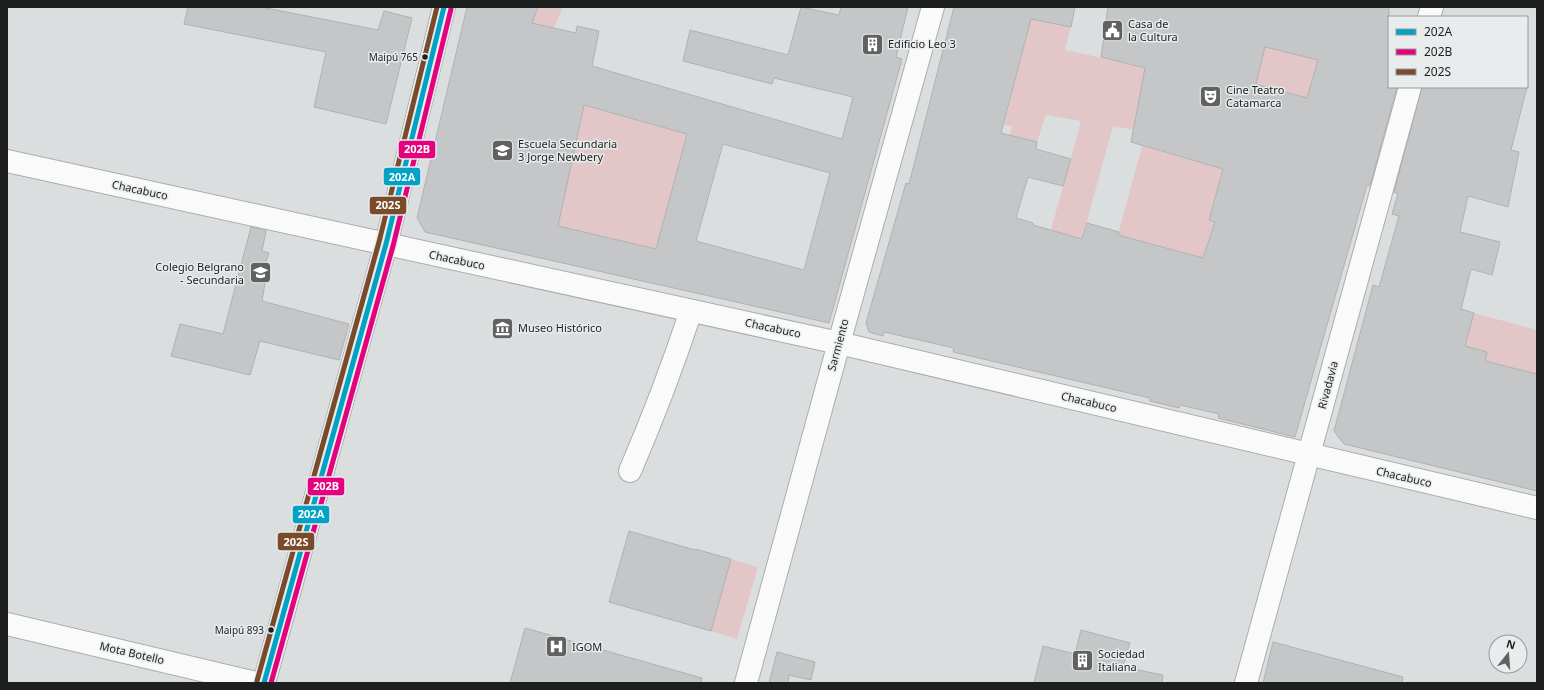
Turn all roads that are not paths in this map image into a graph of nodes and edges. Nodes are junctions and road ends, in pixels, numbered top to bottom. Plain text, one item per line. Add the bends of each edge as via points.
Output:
1 (444, 7) edge
2 (933, 7) edge
3 (1410, 88) edge
4 (7, 161) edge
5 (386, 244) junction
6 (691, 311) junction
7 (839, 343) junction
8 (1309, 455) junction
9 (630, 471) dead end
10 (1537, 508) edge
11 (7, 624) edge
12 (256, 683) edge
13 (264, 683) edge
14 (746, 683) edge
15 (1246, 683) edge

1 - 5 street
2 - 7 street, Sarmiento
3 - 8 street, Rivadavia
4 - 5 street, Chacabuco
5 - 6 street, Chacabuco
5 - 13 street
6 - 7 street, Chacabuco
6 - 9 street via 653,418
7 - 8 street, Chacabuco
7 - 14 street, Sarmiento
8 - 10 street, Chacabuco
8 - 15 street, Rivadavia
11 - 12 street, Mota Botello

